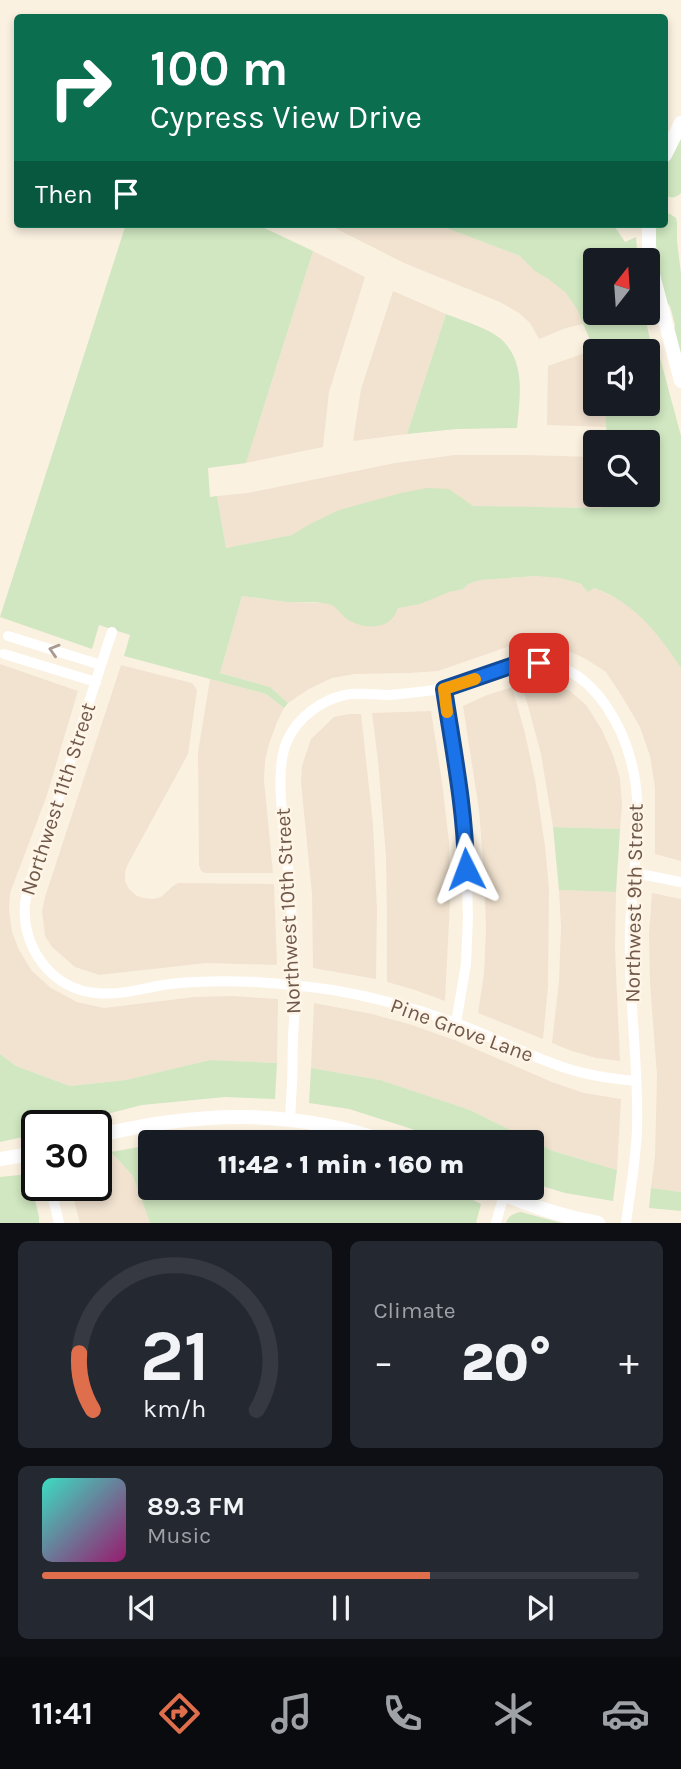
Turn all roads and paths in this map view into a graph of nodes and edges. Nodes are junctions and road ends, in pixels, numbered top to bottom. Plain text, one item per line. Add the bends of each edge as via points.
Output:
1 (681, 123) edge
2 (668, 149) edge
3 (649, 228) edge
4 (681, 381) edge
5 (112, 632) dead end
6 (8, 636) dead end
7 (4, 654) dead end
8 (101, 665) junction
9 (96, 682) junction
10 (444, 689) junction
11 (635, 873) junction
12 (681, 882) edge
13 (44, 966) joint
14 (295, 985) junction
15 (456, 1023) junction
16 (636, 1081) junction
17 (290, 1120) junction
18 (346, 1130) edge
19 (112, 1132) edge
20 (21, 1155) edge
21 (0, 1158) edge
22 (497, 1200) edge
23 (520, 1200) edge
24 (54, 1201) edge
25 (59, 1223) edge
26 (496, 1223) edge
27 (598, 1223) edge
28 (626, 1223) edge

1 - 2 street
3 - 4 street via 653,275
5 - 8 street, Northwest 11th Street
8 -> 6 street
7 - 9 street
8 - 9 street, Northwest 11th Street
9 - 13 street, Northwest 11th Street via 28,886 26,926
10 - 11 street, Northwest 9th Street via 530,663 560,666 584,681 619,727 631,760 637,808
10 - 14 street, Northwest 10th Street via 346,695 311,711 287,740 280,771
10 - 15 street via 466,844 466,964
11 - 12 street
11 - 16 street, Northwest 9th Street via 630,932
13 - 14 street, Pine Grove Lane via 66,984 94,993 218,981
14 - 15 street, Pine Grove Lane via 381,1000
14 - 17 street, Northwest 10th Street
15 - 16 street, Pine Grove Lane via 567,1069
16 - 28 street, Northwest 9th Street via 637,1129
17 - 18 street
17 - 19 street via 211,1117
20 - 21 street
22 - 26 street
23 - 27 street
24 - 25 street

